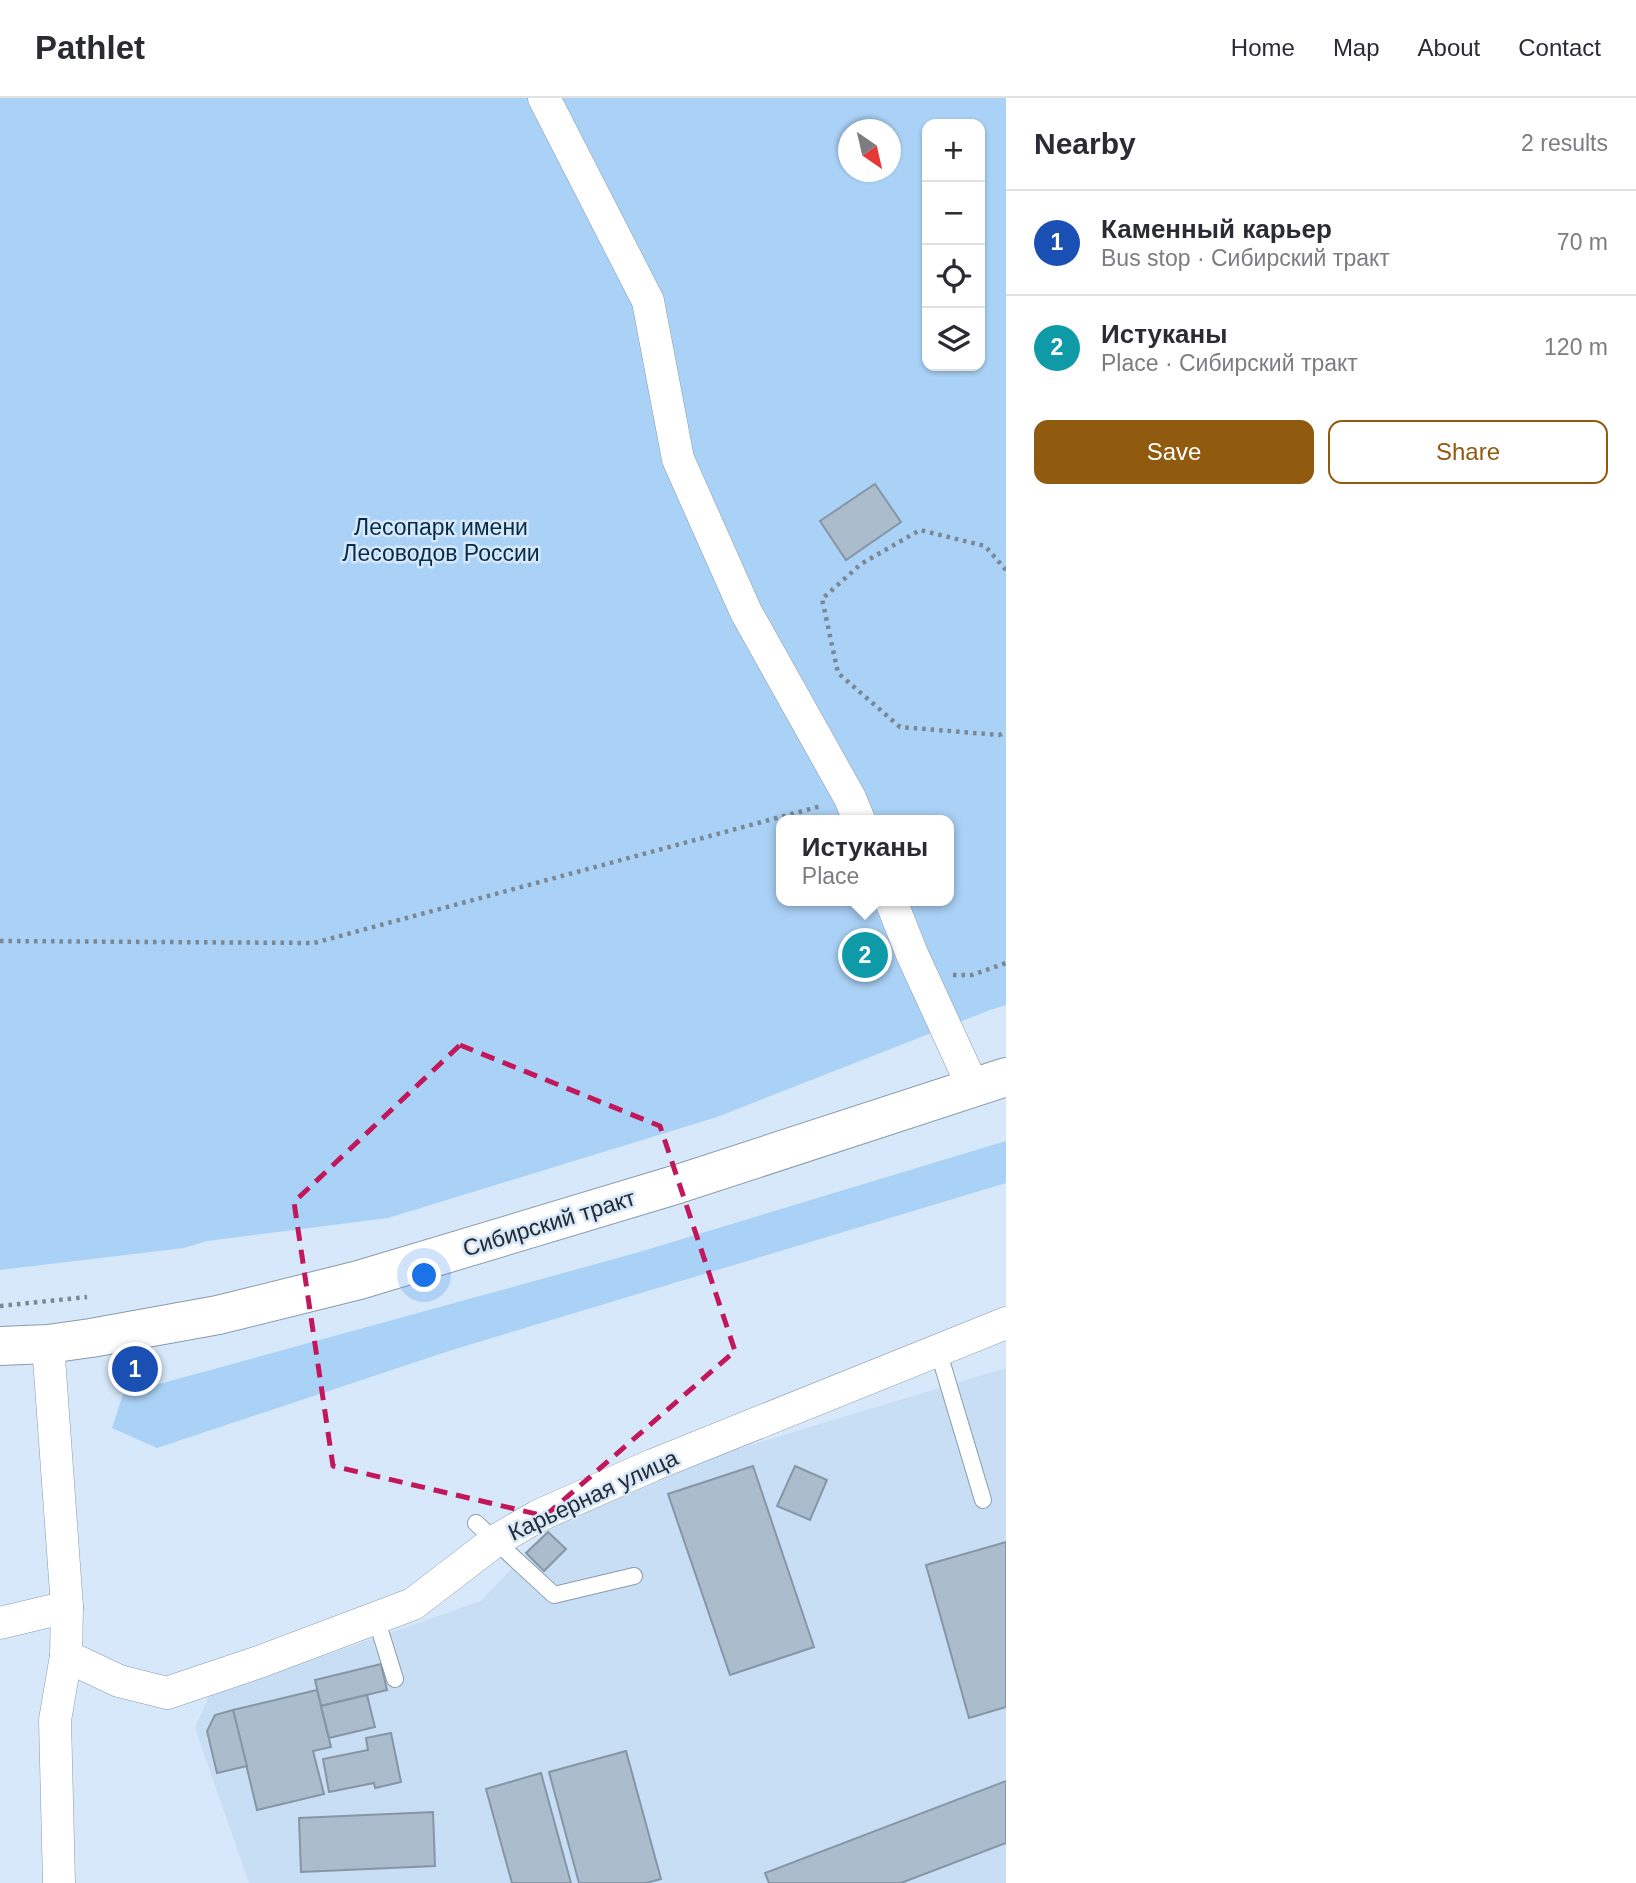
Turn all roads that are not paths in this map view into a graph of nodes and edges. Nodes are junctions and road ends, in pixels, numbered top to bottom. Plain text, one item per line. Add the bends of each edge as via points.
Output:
1 (544, 98) edge
2 (854, 809) edge
3 (893, 906) edge
4 (989, 1082) edge
5 (1006, 1323) edge
6 (48, 1344) junction
7 (0, 1346) edge
8 (938, 1350) junction
9 (983, 1500) dead end
10 (486, 1532) junction
11 (634, 1576) dead end
12 (67, 1606) junction
13 (376, 1618) junction
14 (0, 1623) edge
15 (66, 1656) junction
16 (395, 1679) dead end
17 (59, 1883) edge

1 - 2 street via 648,301 678,459 746,612
3 - 4 street via 912,954
4 - 6 main road, Сибирский тракт via 678,1184 359,1280 218,1315
5 - 8 street, Карьерная улица
6 - 7 main road, Сибирский тракт
6 - 12 street
8 - 9 lane
8 - 10 street, Карьерная улица via 538,1516
10 - 11 lane via 554,1595
10 - 13 street, Карьерная улица via 413,1604
12 - 14 street
12 - 15 street
13 - 15 street, Карьерная улица via 167,1693 119,1681
13 - 16 lane
15 - 17 street via 55,1720

